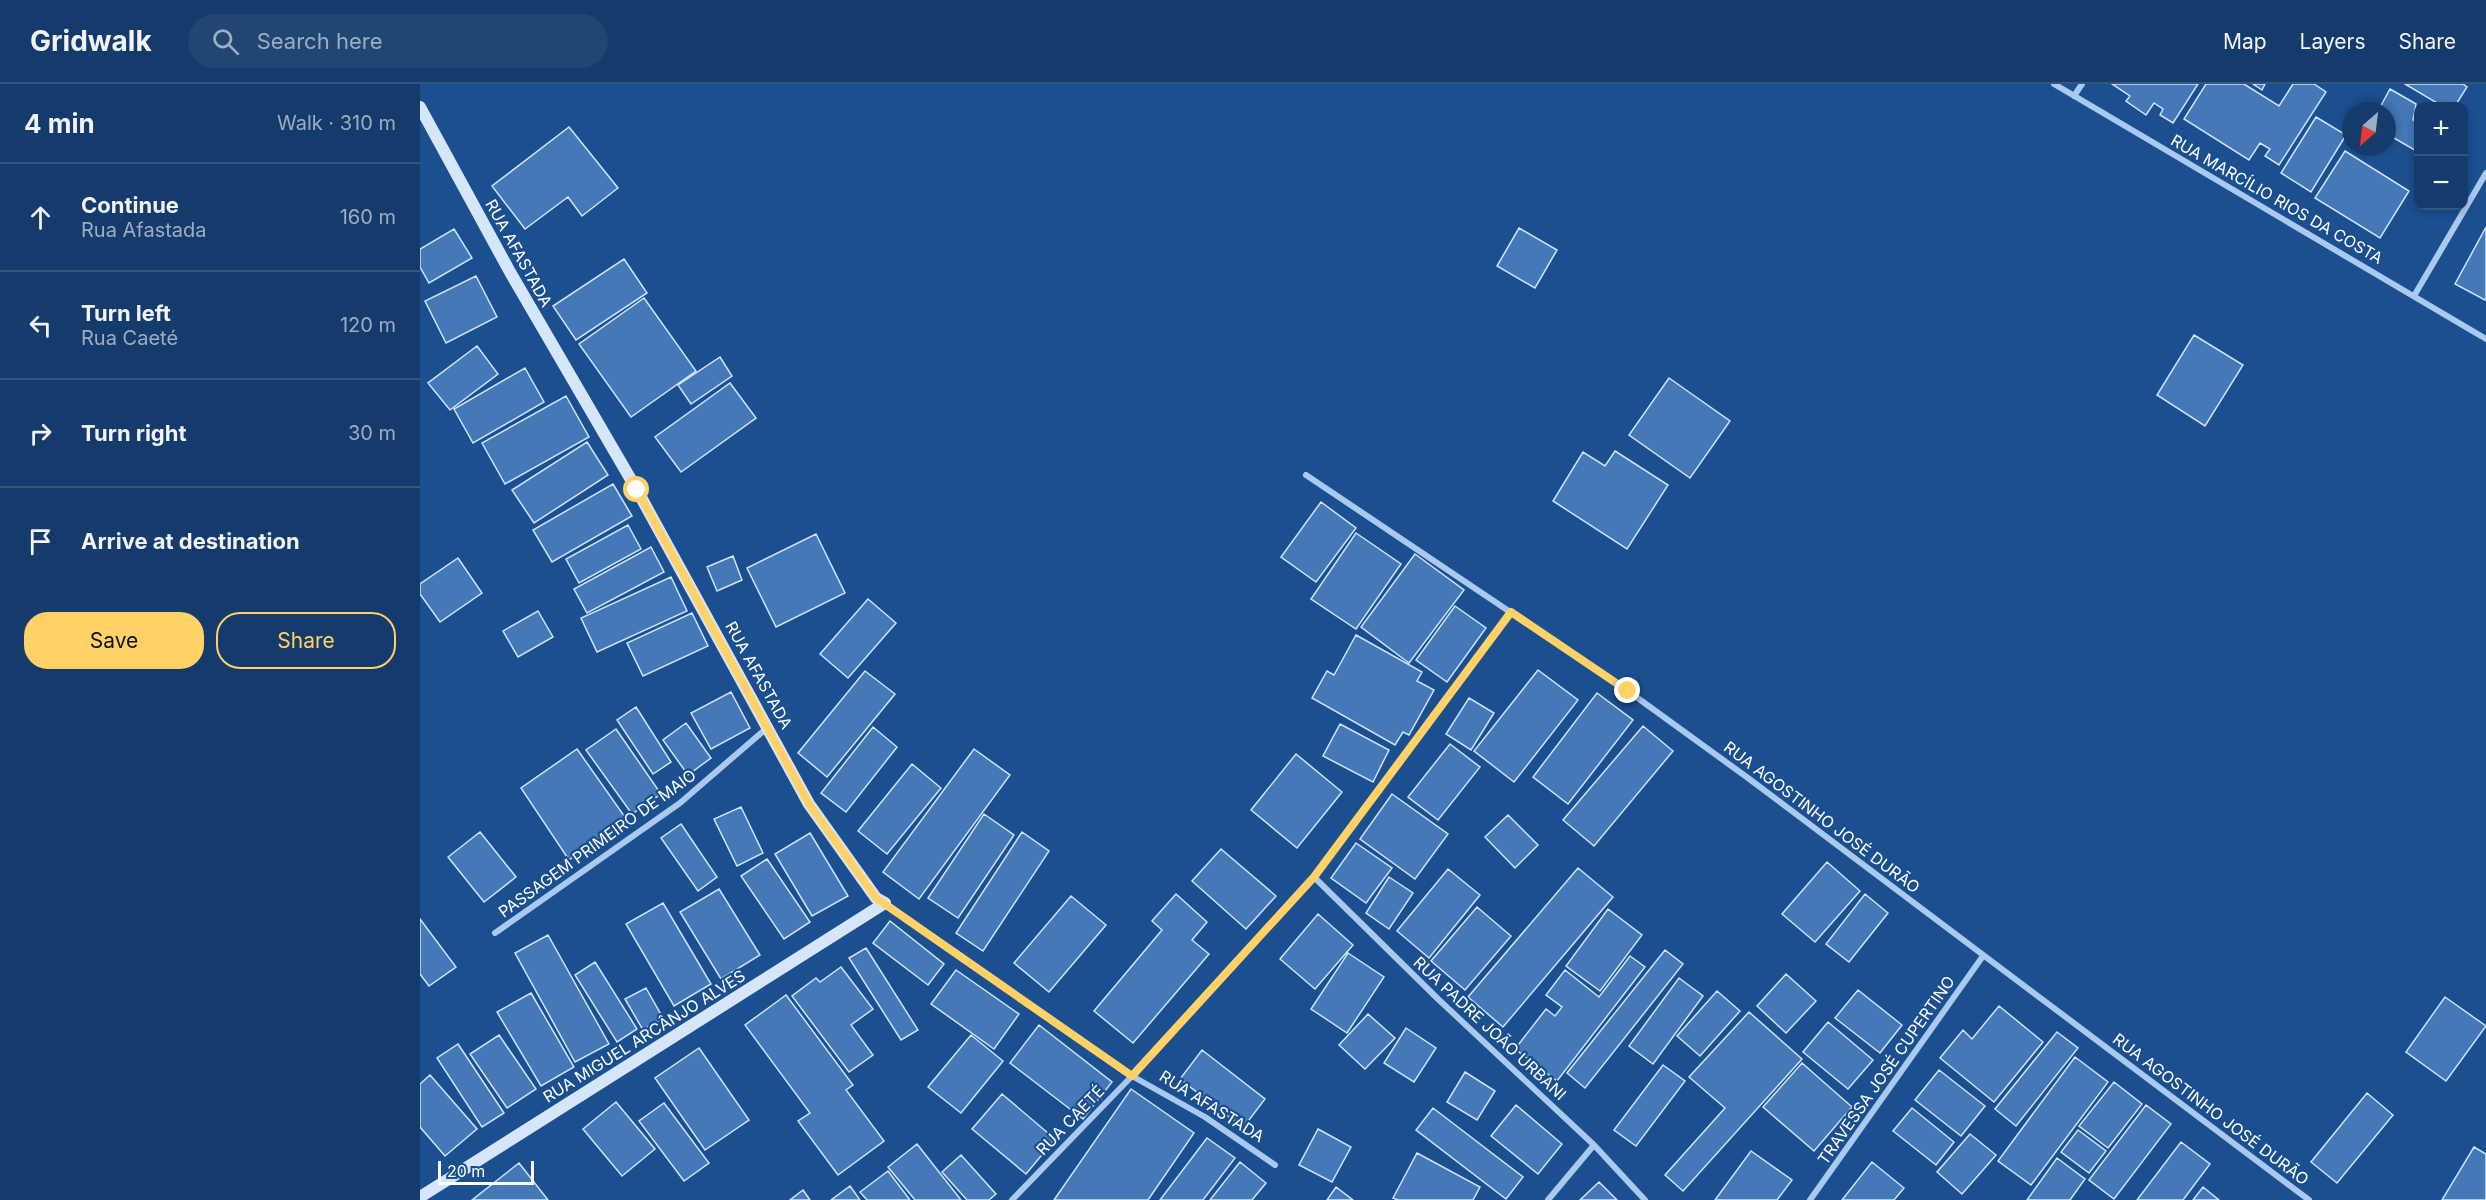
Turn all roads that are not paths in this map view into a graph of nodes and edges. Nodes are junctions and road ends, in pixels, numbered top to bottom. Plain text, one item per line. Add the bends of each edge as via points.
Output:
1 (2054, 84) edge
2 (2082, 84) edge
3 (2074, 96) junction
4 (420, 107) edge
5 (2486, 173) edge
6 (2414, 296) junction
7 (2486, 339) edge
8 (1306, 475) dead end
9 (1511, 612) junction
10 (769, 726) junction
11 (1314, 877) junction
12 (885, 903) junction
13 (495, 933) dead end
14 (1983, 956) junction
15 (1132, 1076) junction
16 (1594, 1145) junction
17 (1275, 1165) dead end
18 (420, 1197) edge
19 (1012, 1200) edge
20 (1548, 1200) edge
21 (1645, 1200) edge
22 (1810, 1200) edge
23 (2309, 1200) edge

1 - 3 street, RUA MARCÍLIO RIOS DA COSTA
2 - 3 street
3 - 6 street, RUA MARCÍLIO RIOS DA COSTA
4 - 10 street, RUA AFASTADA
5 - 6 street
6 - 7 street, RUA MARCÍLIO RIOS DA COSTA
8 - 9 street, RUA AGOSTINHO JOSÉ DURÃO
9 - 11 street, RUA CAETÉ
9 - 14 street, RUA AGOSTINHO JOSÉ DURÃO via 1748,778
10 - 12 street, RUA AFASTADA via 809,804 876,898
10 - 13 street, PASSAGEM PRIMEIRO DE MAIO via 680,803
11 - 15 street, RUA CAETÉ
11 - 16 street, RUA PADRE JOÃO URBANI
12 - 15 street, RUA AFASTADA
12 - 18 street, RUA MIGUEL ARCÂNJO ALVES
14 - 22 street, TRAVESSA JOSÉ CUPERTINO
14 - 23 street, RUA AGOSTINHO JOSÉ DURÃO
15 - 17 street, RUA AFASTADA via 1205,1117
15 - 19 street, RUA CAETÉ
16 - 20 street
16 - 21 street, RUA PADRE JOÃO URBANI

